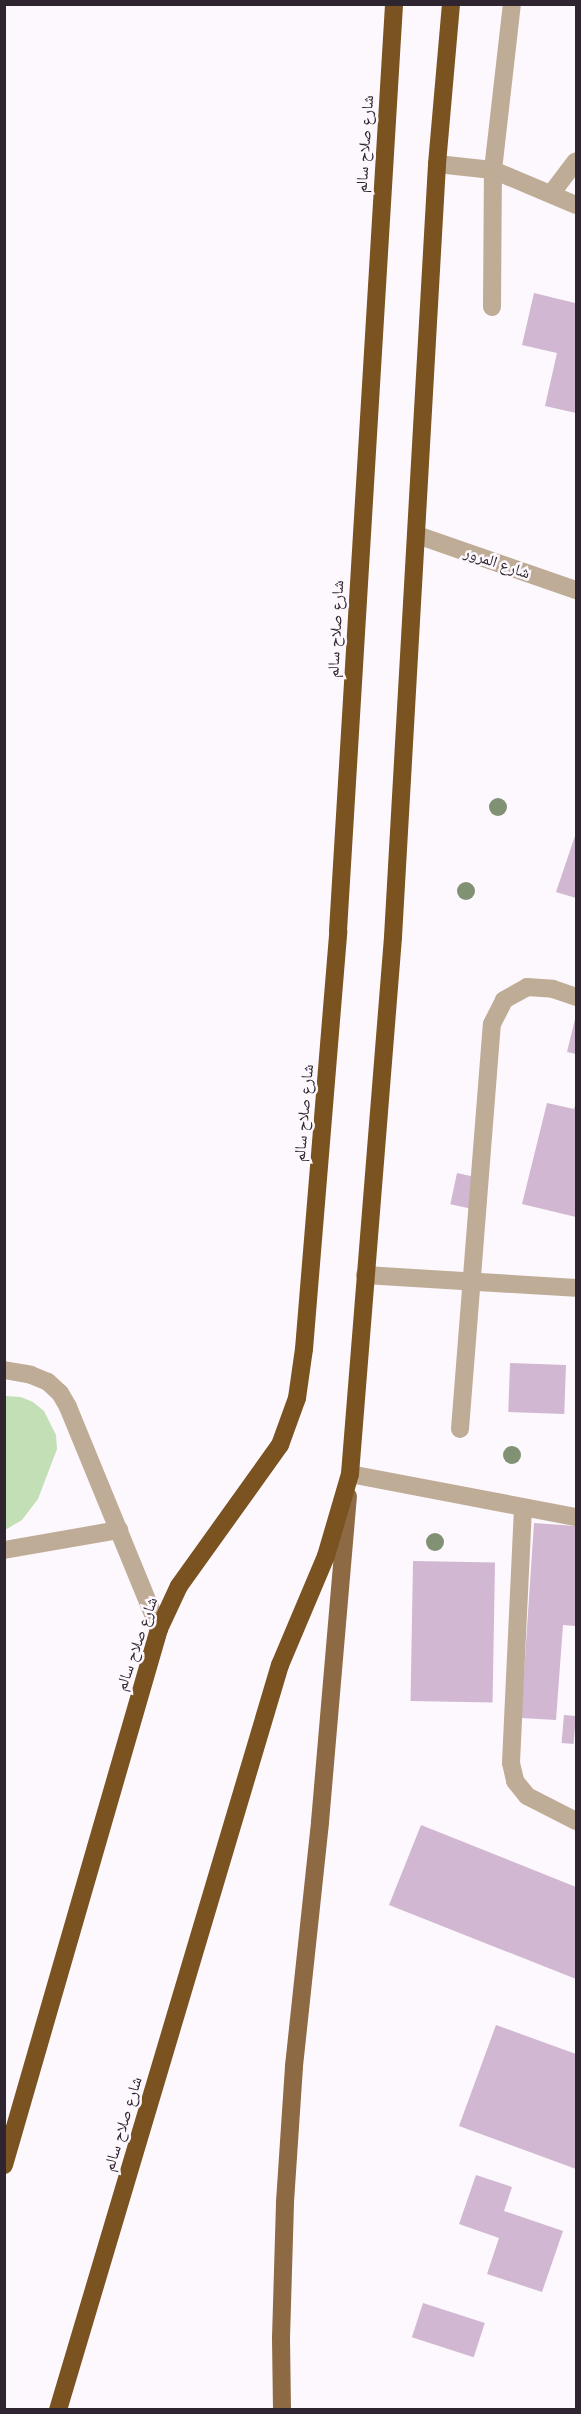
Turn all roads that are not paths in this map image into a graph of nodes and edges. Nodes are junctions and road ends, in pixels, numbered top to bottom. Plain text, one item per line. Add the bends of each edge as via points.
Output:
1 (394, 4) edge
2 (451, 4) edge
3 (512, 4) edge
4 (576, 161) edge
5 (437, 164) junction
6 (493, 170) junction
7 (551, 194) junction
8 (576, 205) edge
9 (492, 307) dead end
10 (417, 536) junction
11 (576, 590) edge
12 (576, 997) edge
13 (365, 1275) junction
14 (471, 1280) junction
15 (576, 1288) edge
16 (4, 1370) edge
17 (460, 1429) dead end
18 (350, 1474) junction
19 (523, 1508) junction
20 (576, 1517) edge
21 (119, 1530) junction
22 (4, 1550) edge
23 (159, 1629) junction
24 (576, 1821) edge
25 (4, 2165) edge
26 (58, 2409) edge
27 (282, 2409) edge

1 - 23 highway, شارع صلاح سالم via 338,931 297,1398 280,1445 178,1586
2 - 5 highway, شارع صلاح سالم
3 - 6 street
4 - 7 street
5 - 6 street
5 - 10 highway, شارع صلاح سالم
6 - 7 street
6 - 9 street
7 - 8 street
10 - 11 street, شارع المرور
10 - 13 highway, شارع صلاح سالم via 393,937
12 - 14 street via 553,989 527,987 504,1000 492,1024
13 - 14 street
13 - 18 highway, شارع صلاح سالم
14 - 15 street
14 - 17 street
16 - 21 street via 31,1375 48,1382 60,1393
18 - 19 street
18 - 26 highway, شارع صلاح سالم via 326,1556 280,1665
18 - 27 main road, شارع صلاح سالم via 294,2066 285,2213
19 - 20 street
19 - 24 street via 511,1763 515,1781 527,1796
21 - 22 street
21 - 23 street
23 - 25 highway, شارع صلاح سالم

